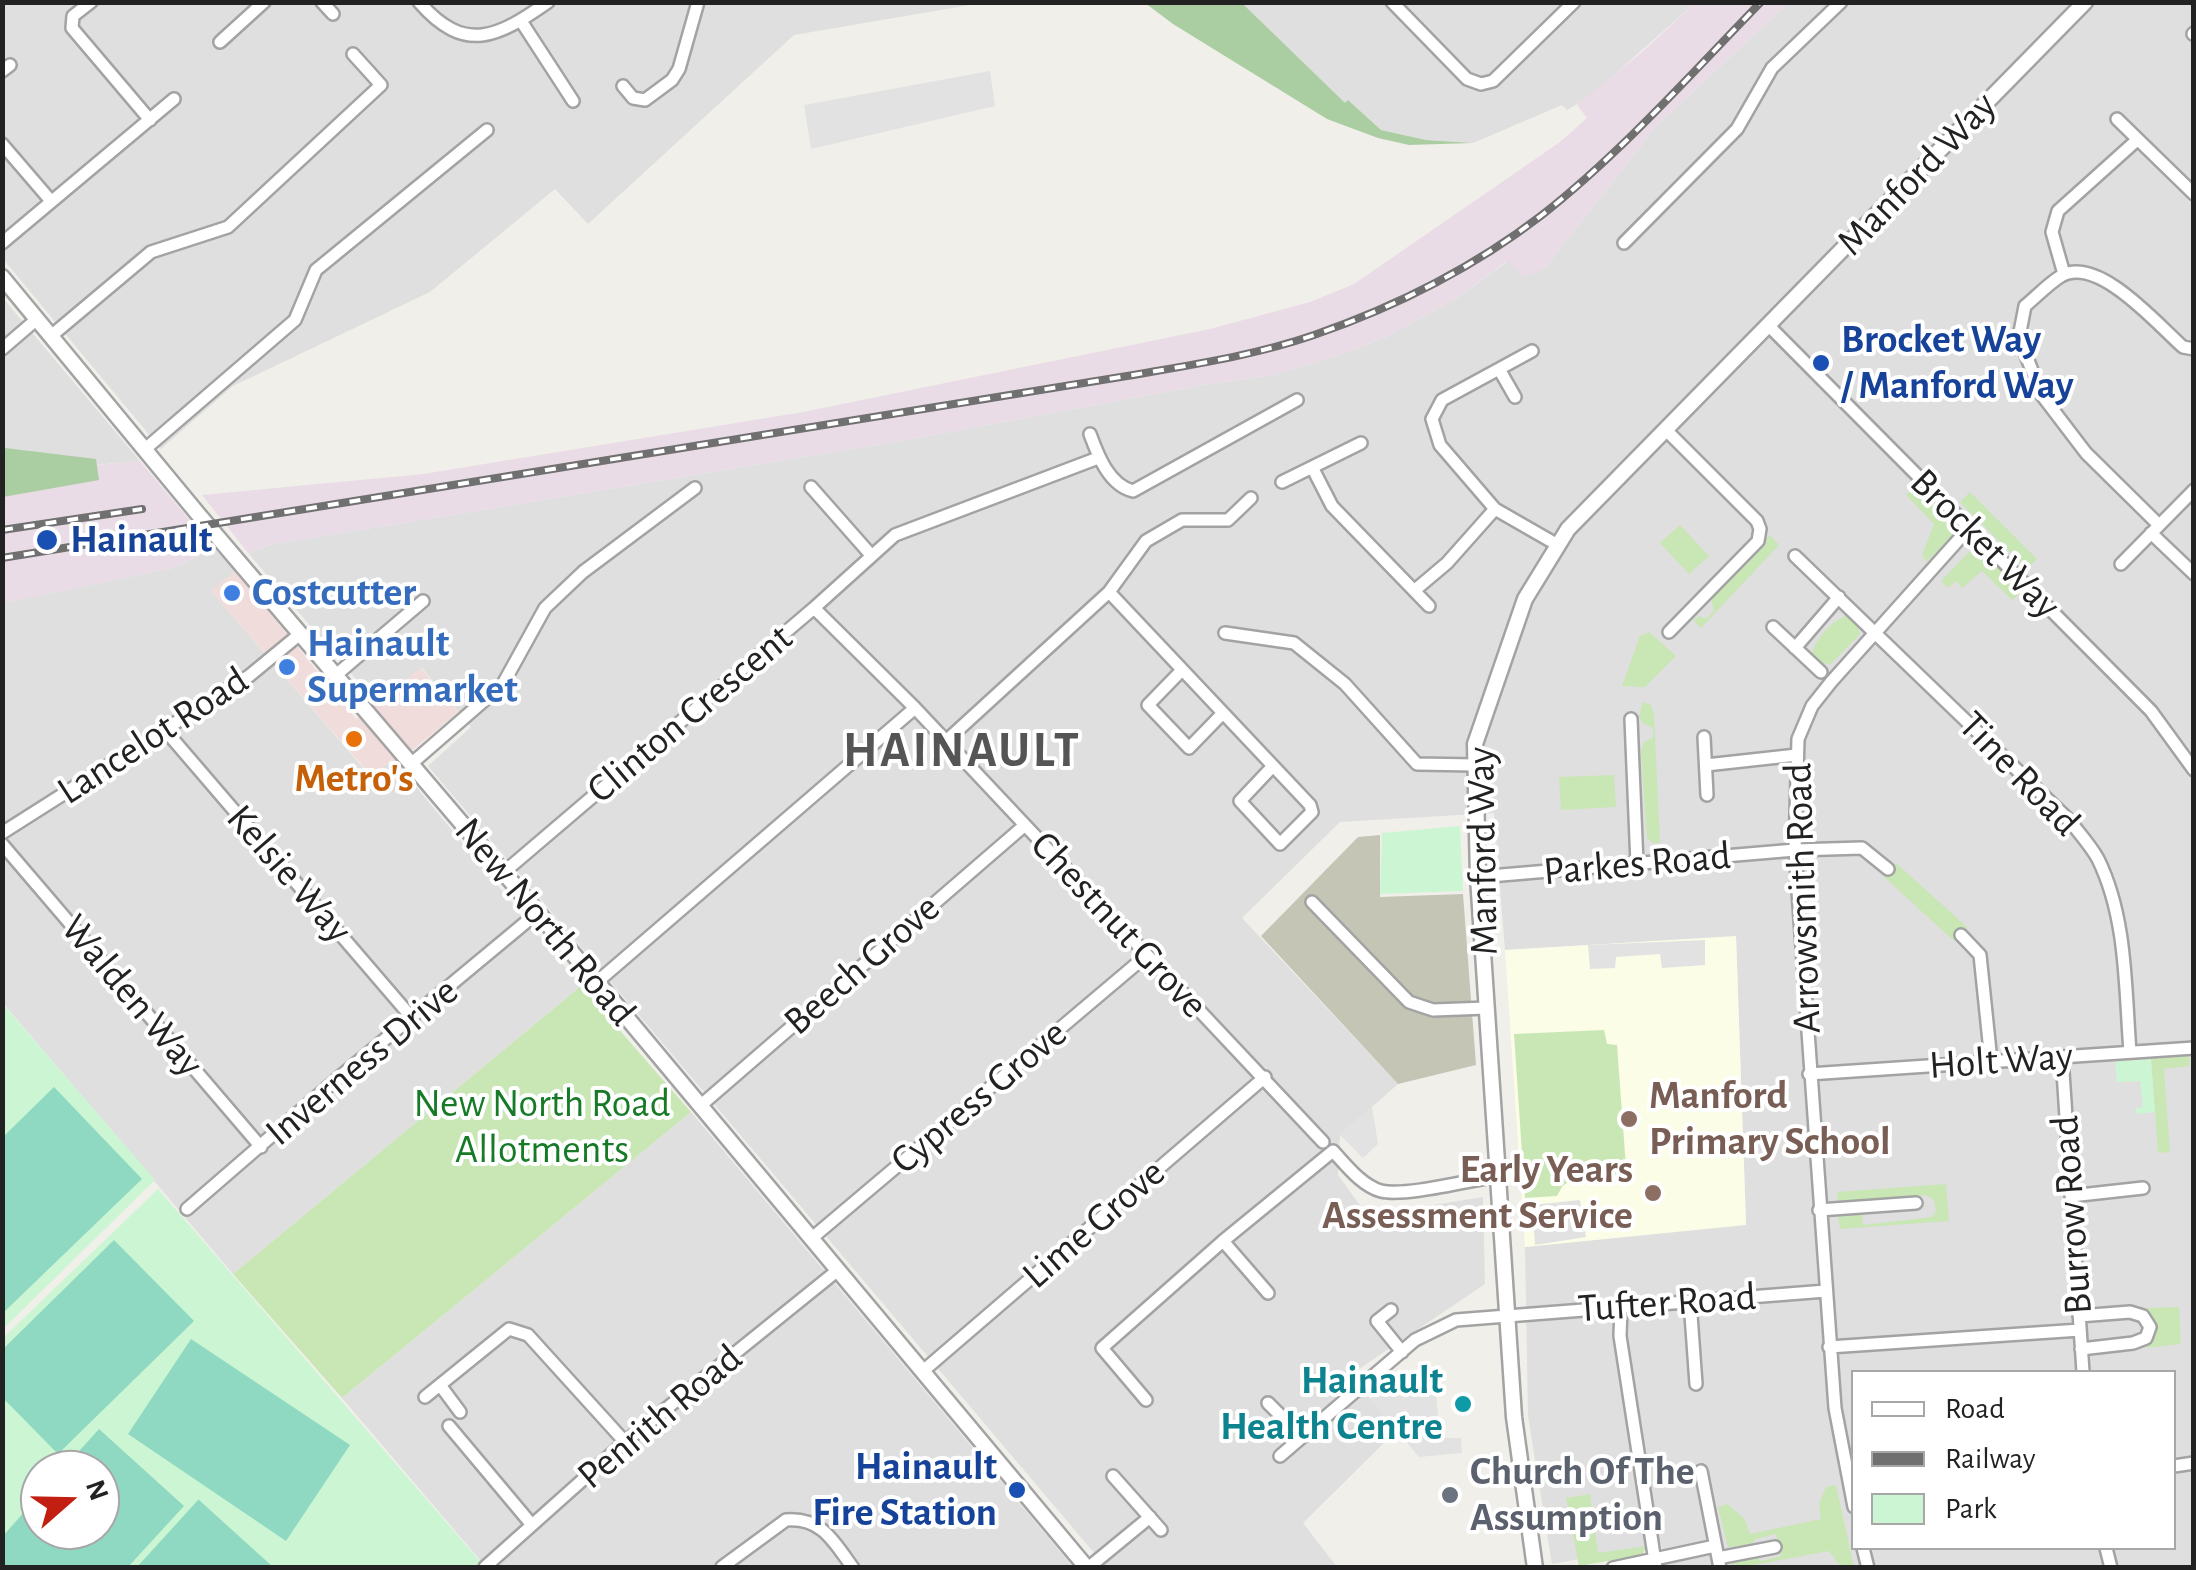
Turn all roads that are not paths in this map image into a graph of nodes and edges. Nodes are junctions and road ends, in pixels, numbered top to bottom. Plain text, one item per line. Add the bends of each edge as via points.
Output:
1 (92, 2) edge
2 (264, 2) edge
3 (322, 2) edge
4 (419, 2) edge
5 (548, 2) edge
6 (698, 2) edge
7 (1392, 2) edge
8 (1574, 2) edge
9 (1841, 2) edge
10 (2084, 2) edge
11 (333, 14) dead end
12 (521, 21) junction
13 (220, 42) dead end
14 (353, 54) dead end
15 (622, 86) dead end
16 (174, 99) dead end
17 (573, 101) dead end
18 (2116, 118) dead end
19 (150, 120) junction
20 (487, 130) dead end
21 (2136, 140) junction
22 (2, 144) edge
23 (2194, 194) edge
24 (51, 200) junction
25 (2, 243) edge
26 (1624, 243) dead end
27 (2064, 274) junction
28 (2, 277) edge
29 (37, 319) junction
30 (1769, 326) junction
31 (50, 336) junction
32 (2, 349) edge
33 (2194, 349) edge
34 (1532, 351) dead end
35 (1499, 369) junction
36 (1516, 397) dead end
37 (1297, 400) dead end
38 (1666, 430) junction
39 (1090, 434) dead end
40 (1362, 443) dead end
41 (144, 450) junction
42 (1098, 458) junction
43 (1313, 469) junction
44 (1282, 482) dead end
45 (811, 487) dead end
46 (695, 488) dead end
47 (2194, 490) edge
48 (1251, 498) dead end
49 (1495, 509) junction
50 (1969, 528) junction
51 (2155, 529) junction
52 (1556, 544) junction
53 (871, 555) junction
54 (1794, 556) dead end
55 (2121, 564) dead end
56 (2194, 574) edge
57 (1414, 590) junction
58 (1108, 592) junction
59 (1839, 598) junction
60 (423, 601) dead end
61 (1428, 606) dead end
62 (814, 608) junction
63 (1773, 626) dead end
64 (1874, 631) junction
65 (1225, 632) dead end
66 (1670, 632) dead end
67 (300, 634) junction
68 (1795, 648) junction
69 (1182, 670) junction
70 (1821, 672) dead end
71 (336, 675) junction
72 (916, 708) junction
73 (1223, 713) junction
74 (1631, 718) dead end
75 (165, 730) junction
76 (1648, 734) dead end
77 (1632, 735) junction
78 (1704, 737) dead end
79 (946, 742) junction
80 (1797, 755) junction
81 (411, 764) junction
82 (1706, 764) junction
83 (1474, 765) junction
84 (1273, 766) junction
85 (2194, 770) edge
86 (1707, 796) dead end
87 (1025, 824) junction
88 (2, 833) edge
89 (2, 844) edge
90 (1795, 850) junction
91 (1638, 864) junction
92 (1888, 870) dead end
93 (503, 874) junction
94 (1478, 877) junction
95 (1312, 902) dead end
96 (537, 914) junction
97 (1961, 934) dead end
98 (1147, 955) junction
99 (597, 982) junction
100 (1487, 1008) junction
101 (413, 1019) junction
102 (2194, 1048) edge
103 (2130, 1052) junction
104 (2062, 1057) junction
105 (1991, 1061) junction
106 (1808, 1074) junction
107 (1264, 1078) junction
108 (700, 1106) junction
109 (1323, 1142) dead end
110 (262, 1147) junction
111 (1498, 1176) junction
112 (2142, 1188) dead end
113 (2071, 1196) junction
114 (1916, 1202) dead end
115 (187, 1209) dead end
116 (1819, 1210) junction
117 (812, 1238) junction
118 (1223, 1241) junction
119 (838, 1270) junction
120 (1826, 1291) junction
121 (1268, 1293) dead end
122 (1690, 1301) junction
123 (1620, 1306) junction
124 (1392, 1310) dead end
125 (1508, 1314) junction
126 (2080, 1316) junction
127 (2080, 1330) junction
128 (1829, 1347) junction
129 (2081, 1349) junction
130 (1402, 1352) junction
131 (2083, 1370) edge
132 (923, 1372) junction
133 (1696, 1384) dead end
134 (440, 1385) junction
135 (425, 1397) dead end
136 (1146, 1400) dead end
137 (1268, 1404) dead end
138 (460, 1412) dead end
139 (449, 1426) dead end
140 (1302, 1437) junction
141 (625, 1442) junction
142 (1280, 1456) dead end
143 (1701, 1471) dead end
144 (1114, 1476) dead end
145 (1851, 1493) edge
146 (1150, 1517) junction
147 (532, 1525) junction
148 (1160, 1530) dead end
149 (1774, 1547) dead end
150 (1718, 1557) edge
151 (1655, 1563) edge
152 (485, 1567) edge
153 (722, 1568) edge
154 (853, 1568) edge
155 (1087, 1568) edge
156 (1535, 1568) edge
157 (1613, 1568) edge

1 - 19 street via 72,16 72,28
2 - 13 street
3 - 11 street
4 - 12 street via 450,31 475,36
5 - 12 street
6 - 15 street via 672,80 644,100
7 - 8 street via 1480,84 1493,81
9 - 26 street via 1772,68 1738,129
10 - 30 street, Manford Way
12 - 17 street
14 - 31 street via 381,85 228,227 151,252
16 - 19 street
18 - 21 street
19 - 24 street
20 - 41 street via 316,270 296,320
21 - 23 street
21 - 27 street via 2058,212 2052,232
22 - 24 street
24 - 25 street
27 - 33 street via 2109,280 2183,347
27 - 51 street via 2025,306 2019,338 2041,394
28 - 29 street, New North Road
29 - 31 street, New North Road
29 - 32 street
30 - 38 street, Manford Way
30 - 50 street, Brocket Way
31 - 41 street, New North Road
34 - 35 street
35 - 36 street
35 - 49 street via 1442,400 1432,419 1440,445
37 - 42 street via 1134,491 1122,488
38 - 52 street, Manford Way
38 - 66 street via 1760,528 1758,541
39 - 42 street
40 - 43 street
41 - 67 street, New North Road
42 - 53 street via 895,535
43 - 44 street
43 - 57 street via 1332,506
45 - 53 street
46 - 81 street via 582,572 545,608 503,684
47 - 51 street
48 - 58 street via 1228,520 1182,520 1146,541
49 - 52 street
49 - 57 street
50 - 64 street, Arrowsmith Road
50 - 85 street, Brocket Way via 2151,711
51 - 55 street
51 - 56 street
52 - 83 street, Manford Way via 1525,599 1475,744
53 - 62 street
54 - 59 street, Tine Road
57 - 61 street
58 - 69 street
58 - 79 street
59 - 64 street, Tine Road
59 - 68 street
60 - 71 street
62 - 72 street, Clinton Crescent
62 - 93 street, Clinton Crescent
63 - 68 street
64 - 80 street, Arrowsmith Road via 1812,706
64 - 103 street, Tine Road via 2070,821 2097,858 2122,943
65 - 83 street via 1294,643 1346,684 1417,764
67 - 71 street, New North Road
67 - 75 street, Lancelot Road
68 - 70 street
69 - 73 street
69 - 73 street via 1148,704 1190,748
71 - 81 street, New North Road
72 - 79 street, Chestnut Grove
72 - 99 street
73 - 84 street
74 - 77 street
75 - 88 street, Lancelot Road
75 - 101 street, Kelsie Way
76 - 77 street
77 - 91 street
78 - 82 street
79 - 87 street, Chestnut Grove
80 - 82 street
80 - 90 street, Arrowsmith Road
81 - 93 street, New North Road
82 - 86 street
83 - 94 street, Manford Way
84 - 84 street via 1312,812 1280,844 1240,801
87 - 98 street, Chestnut Grove
87 - 108 street, Beech Grove
89 - 110 street, Walden Way
90 - 91 street, Parkes Road
90 - 92 street, Parkes Road via 1862,848
90 - 106 street, Arrowsmith Road
91 - 94 street, Parkes Road
93 - 96 street, New North Road
94 - 100 street, Manford Way
95 - 100 street via 1409,1002 1433,1010
96 - 99 street, New North Road
96 - 101 street, Inverness Drive
97 - 105 street via 1980,955
98 - 107 street, Chestnut Grove
98 - 117 street, Cypress Grove
99 - 108 street, New North Road
100 - 111 street, Manford Way
101 - 110 street, Inverness Drive
102 - 103 street, Holt Way
103 - 104 street, Holt Way
104 - 105 street, Holt Way
104 - 113 street, Burrow Road
105 - 106 street, Holt Way
106 - 116 street, Arrowsmith Road
107 - 109 street, Chestnut Grove
107 - 132 street, Lime Grove
108 - 117 street, New North Road
110 - 115 street, Inverness Drive
111 - 118 street via 1380,1191 1333,1151
111 - 125 street, Manford Way
112 - 113 street
113 - 126 street, Burrow Road
114 - 116 street
116 - 120 street, Arrowsmith Road
117 - 119 street, New North Road
118 - 121 street
118 - 136 street via 1102,1348
119 - 132 street, New North Road
119 - 141 street, Penrith Road
120 - 122 street, Tufter Road
120 - 128 street, Arrowsmith Road
122 - 123 street, Tufter Road
122 - 133 street
123 - 125 street, Tufter Road
123 - 151 street
124 - 130 street via 1377,1321
125 - 130 street, Tufter Road via 1456,1320
125 - 156 street, Manford Way
126 - 127 street, Burrow Road
126 - 129 street via 2130,1312 2150,1327 2133,1344
127 - 128 street
127 - 129 street, Burrow Road
128 - 145 street, Arrowsmith Road
129 - 131 street, Burrow Road
130 - 140 street, Tufter Road
132 - 155 street, New North Road
134 - 135 street
134 - 138 street
134 - 141 street via 509,1329 528,1334
137 - 140 street
139 - 147 street
140 - 142 street, Tufter Road
141 - 147 street, Penrith Road
143 - 150 street
144 - 146 street
146 - 148 street
146 - 155 street
147 - 152 street, Penrith Road
149 - 150 street
150 - 151 street
151 - 157 street
153 - 154 street via 786,1520 799,1519 822,1527

